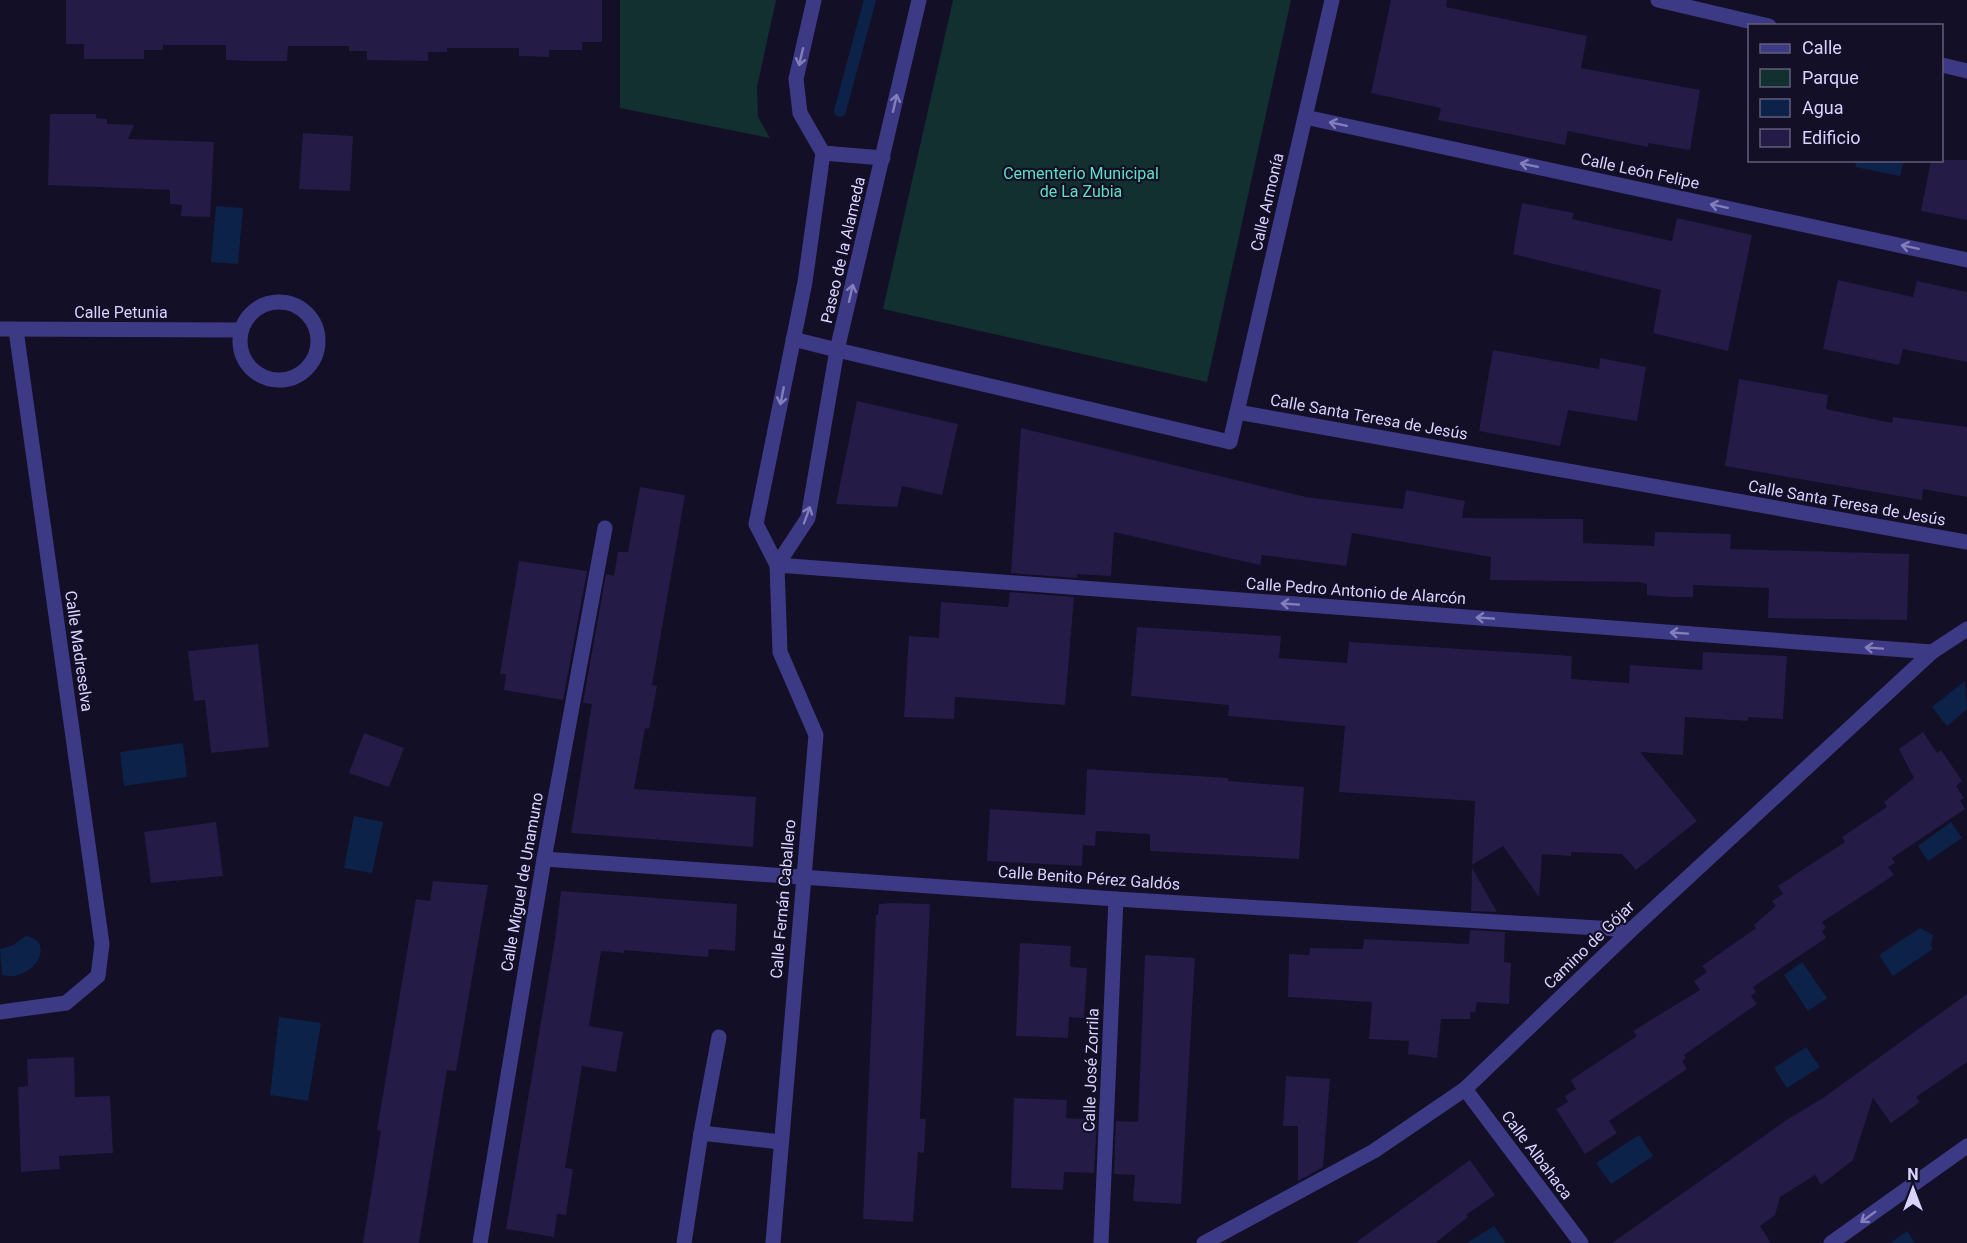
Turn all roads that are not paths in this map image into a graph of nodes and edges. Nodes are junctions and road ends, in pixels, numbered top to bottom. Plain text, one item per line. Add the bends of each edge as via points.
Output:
1 (814, 0) edge
2 (919, 0) edge
3 (1332, 0) edge
4 (1658, 0) edge
5 (1760, 24) edge
6 (1943, 65) edge
7 (1967, 71) edge
8 (1305, 117) junction
9 (823, 153) junction
10 (883, 158) junction
11 (1967, 260) edge
12 (0, 329) edge
13 (16, 330) junction
14 (241, 330) junction
15 (794, 339) junction
16 (837, 350) junction
17 (1237, 412) junction
18 (605, 528) dead end
19 (1967, 542) edge
20 (777, 565) junction
21 (1967, 629) edge
22 (1932, 652) junction
23 (544, 859) junction
24 (804, 875) junction
25 (1116, 899) junction
26 (1631, 930) junction
27 (0, 1012) edge
28 (719, 1037) dead end
29 (1465, 1089) junction
30 (701, 1133) junction
31 (781, 1142) junction
32 (1967, 1146) edge
33 (480, 1243) edge
34 (684, 1243) edge
35 (773, 1243) edge
36 (1101, 1243) edge
37 (1204, 1243) edge
38 (1581, 1243) edge
39 (1831, 1243) edge

1 -> 9 street via 796,79 800,113
10 -> 2 street, Paseo de la Alameda
3 - 8 street, Calle Armonía
4 - 5 street
6 - 7 street
11 -> 8 street, Calle León Felipe
8 - 17 street, Calle Armonía
9 - 10 street, Paseo de la Alameda
9 - 15 street, Paseo de la Alameda
16 -> 10 street, Paseo de la Alameda
12 - 13 street, Calle Petunia
13 - 14 street, Calle Petunia
13 - 27 street, Calle Madreselva via 102,944 98,976 66,1003
14 - 14 street via 242,355 248,366 270,379 295,377 307,370 318,346 313,320 292,304 273,303 256,309
15 - 16 street
15 -> 20 street, Calle Fernán Caballero via 756,524
16 - 17 street via 1230,442
20 -> 16 street via 808,518
17 - 19 street, Calle Santa Teresa de Jesús
18 - 23 street, Calle Miguel de Unamuno
22 -> 20 street, Calle Pedro Antonio de Alarcón
20 - 24 street, Calle Fernán Caballero via 780,652 816,735
21 - 22 street, Camino de Gójar
22 - 26 street, Camino de Gójar
23 - 24 street, Calle Benito Pérez Galdós
23 - 33 street, Calle Miguel de Unamuno
24 - 25 street, Calle Benito Pérez Galdós
24 - 31 street, Calle Fernán Caballero
25 - 26 street, Calle Benito Pérez Galdós
25 - 36 street, Calle José Zorrila
26 - 29 street, Camino de Gójar
28 - 30 street
29 - 37 street, Camino de Gójar via 1374,1151
29 - 38 street, Calle Albahaca
30 - 31 street
30 - 34 street
31 - 35 street, Calle Fernán Caballero
32 -> 39 street

